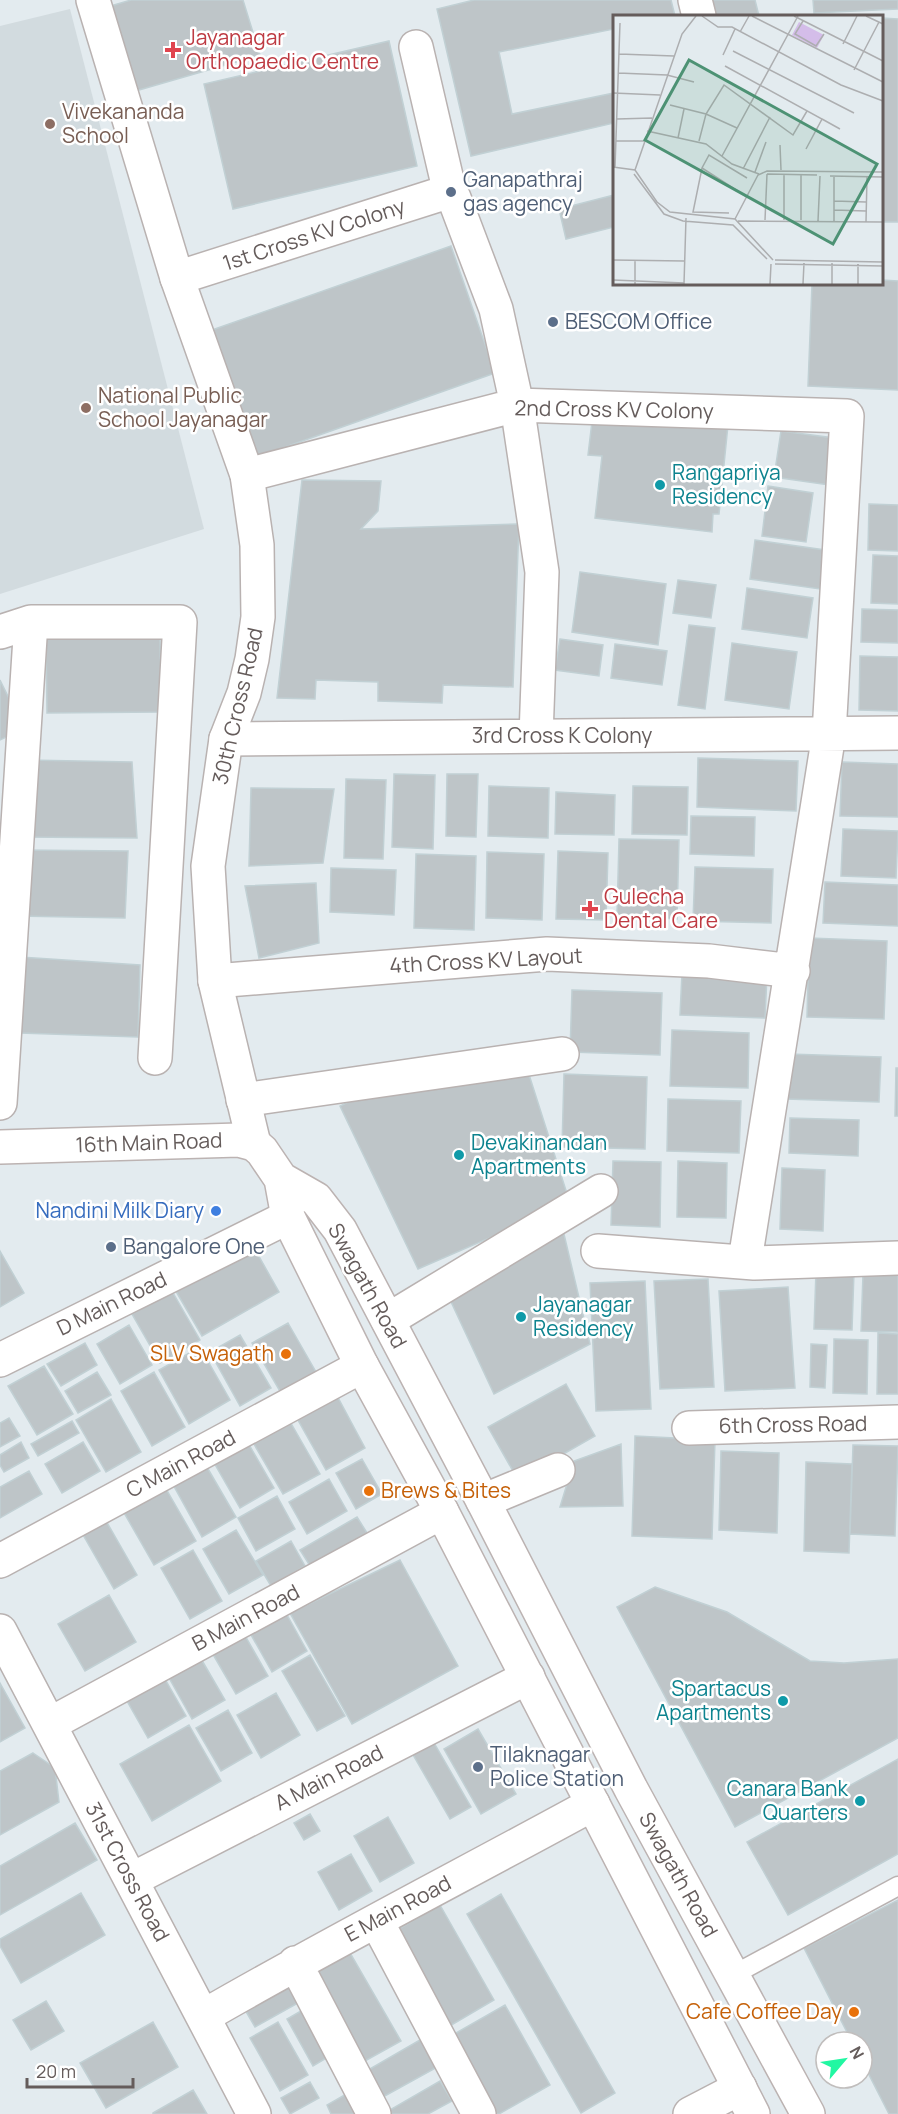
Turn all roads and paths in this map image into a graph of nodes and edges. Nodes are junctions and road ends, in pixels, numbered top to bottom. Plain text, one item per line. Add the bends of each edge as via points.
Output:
1 (93, 0) edge
2 (695, 0) edge
3 (699, 15) edge
4 (416, 47) dead end
5 (450, 193) junction
6 (177, 278) junction
7 (517, 405) junction
8 (247, 476) junction
9 (31, 622) junction
10 (0, 632) edge
11 (898, 733) edge
12 (830, 734) junction
13 (536, 736) junction
14 (226, 739) junction
15 (793, 971) junction
16 (215, 981) junction
17 (562, 1054) dead end
18 (155, 1058) dead end
19 (243, 1100) junction
20 (0, 1103) edge
21 (254, 1144) junction
22 (0, 1147) edge
23 (280, 1179) junction
24 (601, 1191) dead end
25 (288, 1217) junction
26 (598, 1251) dead end
27 (898, 1258) edge
28 (754, 1263) junction
29 (388, 1320) junction
30 (0, 1360) edge
31 (362, 1366) junction
32 (898, 1422) edge
33 (688, 1428) dead end
34 (558, 1470) dead end
35 (483, 1502) junction
36 (442, 1512) junction
37 (0, 1561) edge
38 (0, 1631) edge
39 (528, 1677) junction
40 (50, 1724) junction
41 (593, 1804) junction
42 (131, 1880) junction
43 (898, 1886) edge
44 (377, 1922) junction
45 (295, 1963) junction
46 (733, 1975) junction
47 (204, 2016) junction
48 (747, 2101) edge
49 (254, 2114) edge
50 (375, 2114) edge
51 (479, 2114) edge
52 (690, 2114) edge
53 (808, 2114) edge

1 - 6 street, 30th Cross Road
2 - 3 street
4 - 5 street
5 - 6 street, 1st Cross KV Colony
5 - 7 street via 496,309
6 - 8 street, 30th Cross Road
7 - 8 street, 2nd Cross KV Colony
7 - 12 street, 2nd Cross KV Colony via 847,416
7 - 13 street via 542,572
8 - 14 street, 30th Cross Road via 257,545 258,617 244,693
9 - 10 street
9 - 18 street via 180,622
9 - 20 street
11 - 12 street, 3rd Cross K Colony
12 - 13 street, 3rd Cross K Colony
12 - 15 street
13 - 14 street, 3rd Cross K Colony
14 - 16 street, 30th Cross Road via 208,866
15 - 16 street, 4th Cross KV Layout via 709,961 547,954
15 - 28 street via 746,1254
16 - 19 street, 30th Cross Road
17 - 19 street
19 - 21 street, 30th Cross Road
21 - 22 street, 16th Main Road via 238,1140
21 - 23 street, 16th Main Road
23 - 25 street, Swagath Road
23 - 29 street, Swagath Road via 315,1199 334,1222
24 - 29 street
25 - 30 street, D Main Road
25 - 31 street, Swagath Road
26 - 28 street
27 - 28 street
29 - 35 street, Swagath Road
31 - 36 street, Swagath Road
31 - 37 street, C Main Road
32 - 33 street, 6th Cross Road
34 - 35 street
35 - 46 street, Swagath Road via 631,1789
36 - 39 street, Swagath Road
36 - 40 street, B Main Road
38 - 40 street, 31st Cross Road
39 - 41 street, Swagath Road
39 - 42 street, A Main Road
40 - 42 street, 31st Cross Road
41 - 44 street, E Main Road
41 - 48 street, Swagath Road
42 - 47 street, 31st Cross Road
43 - 46 lane
44 - 45 street, E Main Road
44 - 51 street
45 - 47 street, E Main Road
45 - 50 street
46 - 53 street, Swagath Road
47 - 49 street, 31st Cross Road
48 - 52 street

